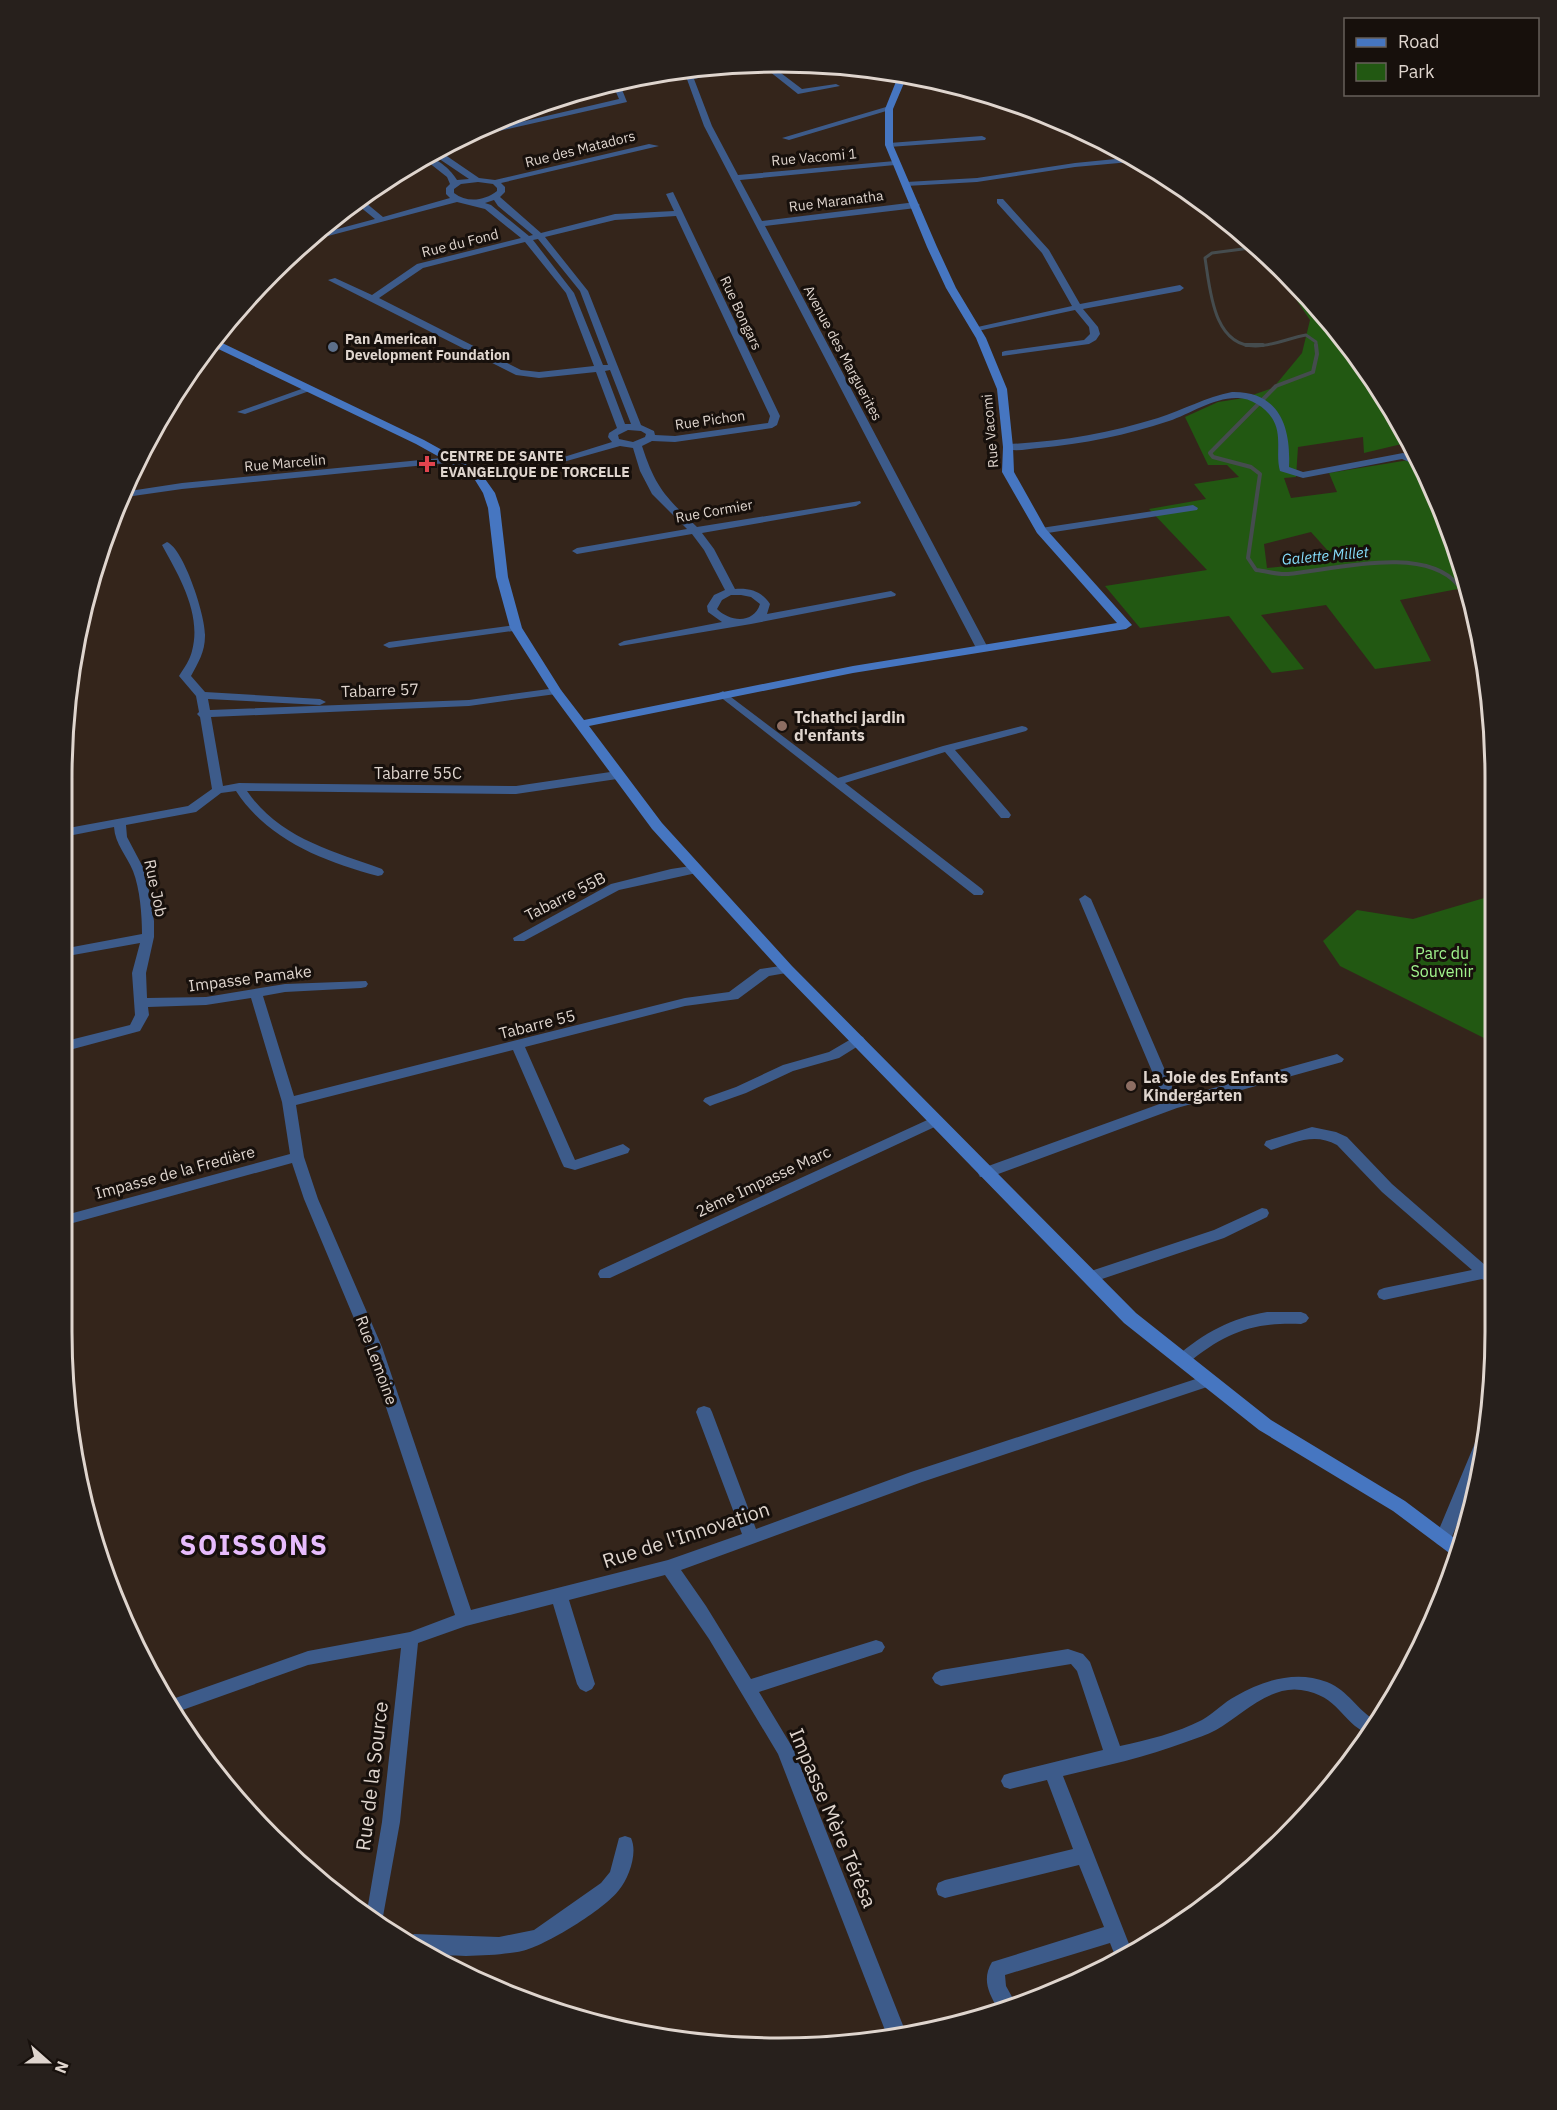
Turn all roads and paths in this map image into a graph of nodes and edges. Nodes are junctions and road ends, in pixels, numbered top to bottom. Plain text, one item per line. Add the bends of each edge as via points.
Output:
1 (775, 72) edge
2 (689, 78) edge
3 (900, 83) edge
4 (836, 86) dead end
5 (619, 91) edge
6 (889, 109) junction
7 (503, 128) edge
8 (786, 138) dead end
9 (982, 138) dead end
10 (889, 146) junction
11 (443, 158) edge
12 (1120, 161) edge
13 (434, 162) edge
14 (895, 163) junction
15 (736, 178) junction
16 (478, 180) junction
17 (906, 184) junction
18 (455, 185) junction
19 (498, 185) junction
20 (670, 194) dead end
21 (453, 196) junction
22 (496, 196) junction
23 (1000, 201) dead end
24 (474, 202) junction
25 (916, 205) junction
26 (365, 206) edge
27 (679, 213) junction
28 (378, 217) junction
29 (760, 224) junction
30 (337, 227) edge
31 (330, 233) edge
32 (540, 236) junction
33 (528, 240) junction
34 (332, 280) dead end
35 (1180, 288) dead end
36 (373, 299) junction
37 (1077, 307) junction
38 (976, 330) junction
39 (220, 346) edge
40 (1005, 354) dead end
41 (613, 367) junction
42 (598, 369) junction
43 (310, 389) junction
44 (242, 412) dead end
45 (772, 425) joint
46 (638, 427) junction
47 (622, 428) junction
48 (650, 438) junction
49 (619, 443) junction
50 (637, 445) junction
51 (1008, 447) junction
52 (1408, 459) edge
53 (452, 460) junction
54 (556, 460) dead end
55 (133, 493) edge
56 (856, 503) dead end
57 (1193, 508) dead end
58 (694, 530) junction
59 (1041, 531) junction
60 (167, 545) dead end
61 (578, 551) dead end
62 (731, 592) junction
63 (891, 594) dead end
64 (765, 604) junction
65 (714, 613) junction
66 (787, 614) junction
67 (757, 619) junction
68 (739, 622) junction
69 (516, 628) junction
70 (707, 628) junction
71 (624, 644) dead end
72 (389, 645) dead end
73 (981, 646) junction
74 (556, 691) junction
75 (723, 694) junction
76 (202, 695) junction
77 (361, 707) junction
78 (203, 714) junction
79 (581, 724) junction
80 (1022, 729) dead end
81 (946, 748) junction
82 (617, 775) junction
83 (836, 782) junction
84 (239, 787) junction
85 (218, 790) junction
86 (1005, 815) dead end
87 (120, 823) junction
88 (72, 831) edge
89 (697, 870) junction
90 (378, 872) dead end
91 (978, 892) dead end
92 (1085, 898) dead end
93 (148, 937) junction
94 (519, 938) dead end
95 (72, 951) edge
96 (787, 969) junction
97 (361, 984) dead end
98 (256, 993) junction
99 (142, 1003) junction
100 (858, 1040) junction
101 (72, 1044) edge
102 (518, 1046) junction
103 (1337, 1059) dead end
104 (710, 1101) dead end
105 (289, 1102) junction
106 (1173, 1104) junction
107 (936, 1121) junction
108 (1271, 1145) dead end
109 (623, 1149) dead end
110 (297, 1157) junction
111 (985, 1173) junction
112 (1262, 1213) dead end
113 (72, 1218) edge
114 (1485, 1273) edge
115 (605, 1274) dead end
116 (1090, 1277) junction
117 (1485, 1277) edge
118 (1384, 1294) dead end
119 (1301, 1318) dead end
120 (1182, 1360) junction
121 (1208, 1381) junction
122 (704, 1412) dead end
123 (1470, 1475) edge
124 (751, 1538) junction
125 (1443, 1539) junction
126 (1452, 1546) edge
127 (669, 1567) junction
128 (559, 1595) junction
129 (465, 1620) junction
130 (410, 1639) junction
131 (876, 1647) dead end
132 (941, 1678) dead end
133 (586, 1684) dead end
134 (748, 1688) junction
135 (179, 1704) edge
136 (1366, 1724) edge
137 (1114, 1756) junction
138 (1052, 1771) junction
139 (1010, 1781) dead end
140 (625, 1844) dead end
141 (1085, 1855) junction
142 (945, 1889) dead end
143 (376, 1912) edge
144 (1115, 1933) junction
145 (425, 1943) edge
146 (1121, 1949) edge
147 (1005, 2001) edge
148 (894, 2028) edge

1 - 4 street via 801,92
2 - 15 street, Avenue des Marguerites via 708,126
3 - 6 main road, Rue Vacomi
5 - 7 street via 624,100
6 - 8 street
6 - 10 main road, Rue Vacomi
9 - 10 street
10 - 14 main road, Rue Vacomi
11 - 16 street
12 - 17 street via 977,180
13 - 18 street via 451,176
14 - 15 street, Rue Vacomi 1
14 - 17 main road, Rue Vacomi
15 - 29 street, Avenue des Marguerites
16 - 18 street
16 - 19 street
17 - 25 main road, Rue Vacomi
18 - 21 street via 450,188
19 - 19 street, Rue des Matadors via 655,147 649,146
19 - 22 street via 501,192
20 - 27 street, Rue Bongars
21 - 24 street
21 - 28 street
22 - 24 street
22 - 32 street
23 - 37 street via 1046,252
24 - 33 street via 488,207
25 - 29 street, Rue Maranatha
25 - 38 main road, Rue Vacomi via 951,288
26 - 28 street
27 - 32 street via 615,217
27 - 45 street, Rue Bongars via 776,416
28 - 30 street
28 - 31 street
29 - 73 street, Avenue des Marguerites
32 - 33 street
32 - 41 street via 584,291
33 - 36 street, Rue du Fond via 420,266
33 - 42 street via 570,293
34 - 36 street
35 - 37 street
36 - 42 street via 519,373 539,375
37 - 38 street
37 - 40 street via 1093,327 1094,338
38 - 51 main road, Rue Vacomi via 1002,389
39 - 43 main road
41 - 42 street
41 - 46 street
42 - 47 street
43 - 44 street
43 - 53 main road
45 - 48 street, Rue Pichon via 675,439
46 - 47 street
46 - 48 street via 648,431
47 - 49 street via 613,436
48 - 50 street
49 - 50 street
49 - 54 street
50 - 58 street via 657,494
51 - 52 street via 1064,442 1129,429 1158,422 1223,396 1245,395 1274,412 1283,427 1284,469 1290,472 1303,474 1402,456
51 - 59 main road, Rue Vacomi via 1008,472
53 - 55 street, Rue Marcelin
53 - 69 main road via 479,478 489,493 502,577
56 - 58 street, Rue Cormier
57 - 59 street
58 - 61 street, Rue Cormier
58 - 62 street via 722,570
59 - 73 main road, Rue Vacomi via 1126,625
60 - 76 street via 195,607 198,651 185,675
62 - 64 street via 754,594
62 - 65 street via 714,600
63 - 66 street
64 - 66 street
64 - 67 street
65 - 68 street
65 - 70 street
66 - 67 street
67 - 68 street
68 - 70 street
69 - 72 street
69 - 74 main road
70 - 71 street
73 - 75 main road
74 - 77 street, Tabarre 57 via 469,703
74 - 79 main road
75 - 79 main road
75 - 83 street
76 - 77 street
76 - 78 street
77 - 78 street, Tabarre 57
78 - 85 street
79 - 82 main road
80 - 81 street
81 - 83 street
81 - 86 street
82 - 84 street, Tabarre 55C via 516,790
82 - 89 main road
83 - 91 street
84 - 85 street, Tabarre 55C
84 - 90 street via 259,815 300,844
85 - 87 street via 192,809
87 - 88 street
87 - 93 street, Rue Job via 121,837 140,873
89 - 94 street, Tabarre 55B via 615,887
89 - 96 main road
92 - 106 street
93 - 95 street
93 - 99 street, Rue Job via 139,973
96 - 100 main road
96 - 102 street, Tabarre 55 via 765,972 733,996 685,1002
97 - 98 street, Impasse Pamake
98 - 99 street, Impasse Pamake via 206,1001
98 - 105 street, Rue Lemoine
99 - 101 street, Rue Job via 142,1015 135,1028
100 - 104 street via 834,1055 788,1068
100 - 107 main road
102 - 105 street, Tabarre 55
102 - 109 street via 568,1163 575,1165
103 - 106 street
105 - 110 street, Rue Lemoine
106 - 111 street
107 - 111 main road
107 - 115 street, 2ème Impasse Marc
108 - 114 street via 1312,1132 1342,1141 1387,1188
110 - 113 street, Impasse de la Fredière
110 - 129 street, Rue Lemoine via 374,1347
111 - 116 main road
112 - 116 street via 1219,1234
116 - 120 main road via 1130,1318
117 - 118 street
119 - 120 street via 1261,1317 1223,1329
120 - 121 main road
121 - 124 street, Rue de l'Innovation via 917,1477
121 - 125 main road via 1265,1425 1399,1506
122 - 124 street
123 - 125 street
124 - 127 street, Rue de l'Innovation
125 - 126 main road
127 - 128 street, Rue de l'Innovation
127 - 134 street, Impasse Mère Térésa via 693,1597
128 - 129 street, Rue de l'Innovation
128 - 133 street
129 - 130 street, Rue de l'Innovation
130 - 135 street, Rue de l'Innovation via 308,1658
130 - 143 street, Rue de la Source via 391,1822
131 - 134 street
132 - 137 street via 1068,1656 1077,1659 1084,1667
134 - 148 street, Impasse Mère Térésa via 785,1750
136 - 137 street via 1337,1695 1323,1688 1299,1682 1280,1684 1242,1701 1209,1725
137 - 138 street
138 - 139 street
138 - 141 street
140 - 145 street via 622,1867 613,1885 545,1934 507,1945
141 - 142 street
141 - 144 street
144 - 146 street
144 - 147 street via 999,1968 994,1982

